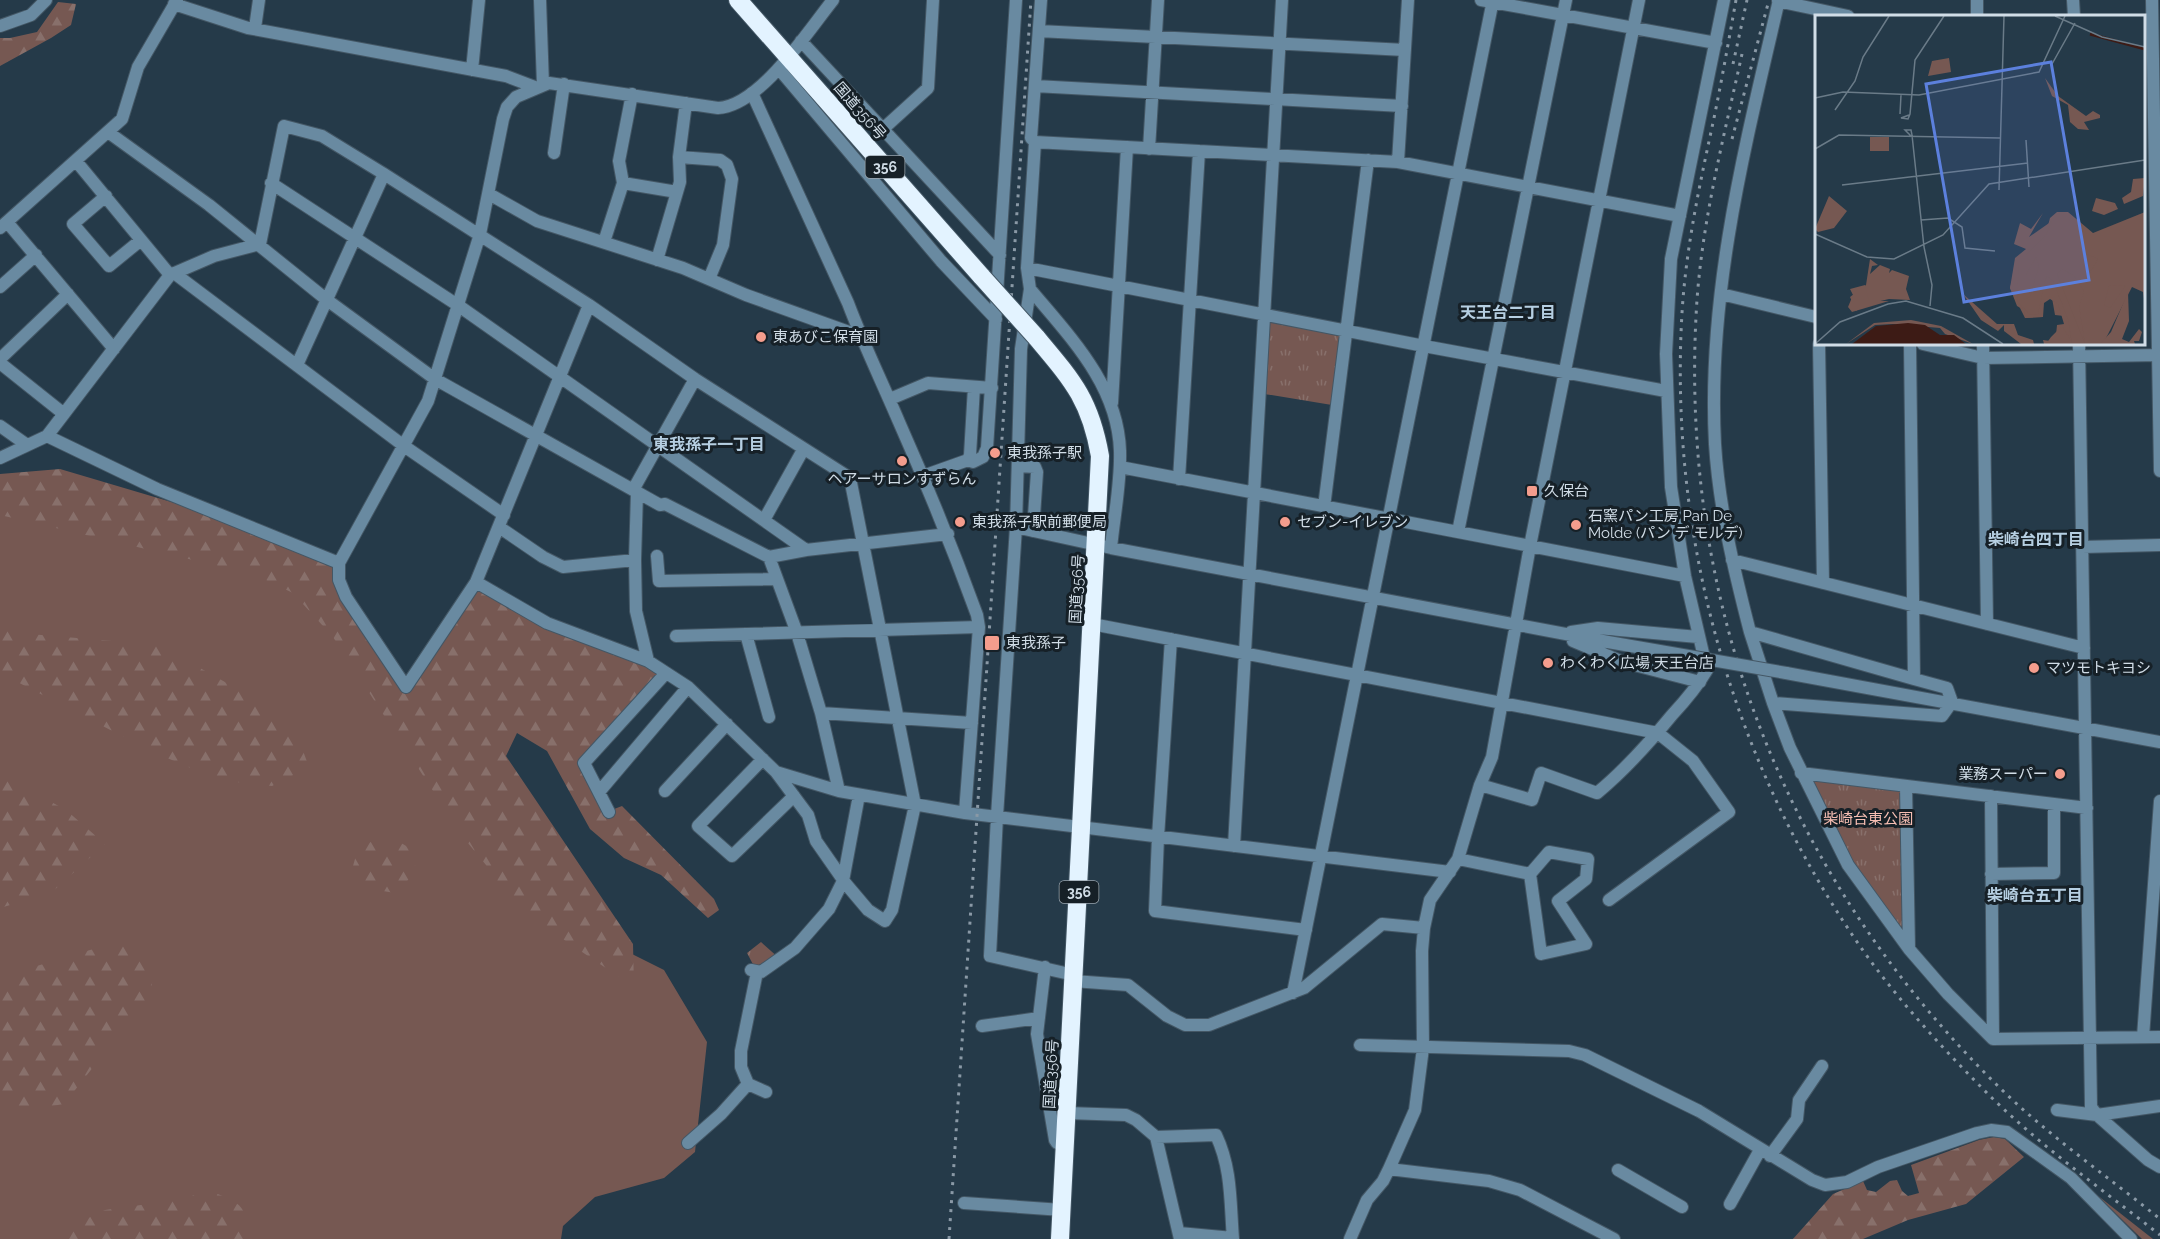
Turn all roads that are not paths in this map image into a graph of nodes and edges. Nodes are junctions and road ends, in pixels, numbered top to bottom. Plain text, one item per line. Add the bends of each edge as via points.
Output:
1 (46, 0) edge
2 (259, 0) edge
3 (479, 0) edge
4 (540, 0) edge
5 (738, 0) edge
6 (833, 0) edge
7 (933, 0) edge
8 (1016, 0) edge
9 (1041, 0) edge
10 (1158, 0) edge
11 (1282, 0) edge
12 (1407, 0) edge
13 (1481, 0) edge
14 (1493, 0) edge
15 (1566, 0) edge
16 (1640, 0) edge
17 (1724, 0) edge
18 (1778, 0) edge
19 (2073, 0) edge
20 (176, 2) edge
21 (2155, 8) edge
22 (1563, 15) junction
23 (1839, 15) edge
24 (2074, 15) edge
25 (0, 26) edge
26 (255, 28) junction
27 (1634, 28) junction
28 (1039, 30) junction
29 (1156, 37) junction
30 (801, 40) junction
31 (1279, 44) junction
32 (1716, 44) junction
33 (1405, 50) junction
34 (784, 63) junction
35 (472, 70) junction
36 (564, 84) junction
37 (539, 86) junction
38 (1035, 86) junction
39 (1153, 92) junction
40 (752, 93) junction
41 (633, 94) junction
42 (1277, 99) junction
43 (686, 102) junction
44 (1402, 106) junction
45 (884, 128) junction
46 (2149, 131) edge
47 (108, 132) junction
48 (1035, 142) junction
49 (1127, 147) junction
50 (1149, 148) junction
51 (1199, 152) junction
52 (554, 153) dead end
53 (1274, 155) junction
54 (679, 157) junction
55 (1368, 160) junction
56 (76, 161) junction
57 (1398, 162) junction
58 (1458, 173) junction
59 (384, 174) junction
60 (271, 183) junction
61 (623, 183) junction
62 (1528, 186) junction
63 (677, 192) junction
64 (489, 194) junction
65 (106, 196) junction
66 (1599, 200) junction
67 (1680, 216) junction
68 (4, 225) edge
69 (480, 234) junction
70 (355, 239) junction
71 (141, 240) junction
72 (604, 242) junction
73 (260, 244) junction
74 (36, 255) junction
75 (1000, 255) junction
76 (657, 261) junction
77 (1027, 268) junction
78 (172, 274) junction
79 (2159, 277) edge
80 (709, 279) junction
81 (1120, 286) junction
82 (0, 287) edge
83 (1030, 289) junction
84 (68, 294) junction
85 (1721, 294) junction
86 (327, 300) junction
87 (1190, 300) junction
88 (589, 305) junction
89 (459, 306) junction
90 (1265, 315) junction
91 (1815, 317) edge
92 (996, 319) junction
93 (1346, 331) junction
94 (860, 336) junction
95 (1819, 345) edge
96 (1910, 345) edge
97 (1927, 345) edge
98 (1983, 345) edge
99 (2079, 345) edge
100 (1424, 346) junction
101 (114, 349) junction
102 (2159, 355) edge
103 (1983, 358) junction
104 (2079, 358) junction
105 (1494, 360) junction
106 (0, 361) edge
107 (297, 365) junction
108 (1565, 373) junction
109 (560, 377) junction
110 (435, 379) junction
111 (695, 379) junction
112 (974, 387) junction
113 (992, 388) junction
114 (1666, 391) junction
115 (890, 399) junction
116 (1111, 408) junction
117 (64, 414) junction
118 (0, 426) edge
119 (2160, 433) edge
120 (47, 436) junction
121 (537, 436) junction
122 (27, 445) junction
123 (404, 446) junction
124 (657, 446) junction
125 (803, 450) junction
126 (0, 458) edge
127 (968, 460) junction
128 (1018, 466) junction
129 (1120, 467) junction
130 (2160, 471) edge
131 (923, 476) junction
132 (1179, 479) junction
133 (635, 491) junction
134 (1255, 493) junction
135 (1324, 507) junction
136 (504, 515) junction
137 (1389, 519) junction
138 (764, 520) junction
139 (499, 527) junction
140 (1016, 527) junction
141 (1033, 531) junction
142 (1458, 532) junction
143 (948, 534) junction
144 (864, 544) junction
145 (2160, 545) edge
146 (1530, 546) junction
147 (1104, 547) junction
148 (2082, 547) junction
149 (806, 550) junction
150 (657, 556) dead end
151 (769, 557) junction
152 (635, 560) junction
153 (1732, 560) junction
154 (339, 563) junction
155 (1250, 574) junction
156 (1685, 576) junction
157 (776, 579) junction
158 (476, 582) junction
159 (1823, 583) junction
160 (1373, 597) junction
161 (1913, 605) junction
162 (1092, 624) junction
163 (1987, 624) junction
164 (1515, 625) junction
165 (979, 627) junction
166 (881, 630) junction
167 (1750, 632) junction
168 (797, 633) junction
169 (746, 634) junction
170 (1558, 634) junction
171 (676, 636) dead end
172 (1698, 638) junction
173 (1171, 639) junction
174 (2084, 648) junction
175 (1246, 653) junction
176 (648, 661) junction
177 (666, 673) junction
178 (1358, 674) junction
179 (1914, 679) junction
180 (1700, 682) junction
181 (688, 687) junction
182 (1502, 702) junction
183 (1952, 702) junction
184 (1773, 703) junction
185 (821, 713) junction
186 (770, 717) dead end
187 (898, 718) junction
188 (972, 723) junction
189 (727, 724) junction
190 (2085, 728) junction
191 (1658, 733) junction
192 (2160, 742) edge
193 (763, 759) junction
194 (776, 772) junction
195 (1801, 773) junction
196 (1480, 785) junction
197 (1906, 786) junction
198 (665, 791) dead end
199 (839, 791) junction
200 (599, 792) junction
201 (794, 795) junction
202 (859, 795) junction
203 (1991, 796) junction
204 (2160, 801) edge
205 (2054, 804) junction
206 (915, 805) junction
207 (2087, 808) junction
208 (609, 812) dead end
209 (965, 813) junction
210 (997, 816) junction
211 (2159, 821) edge
212 (1082, 827) junction
213 (1158, 837) junction
214 (1234, 846) junction
215 (1322, 857) junction
216 (1458, 859) junction
217 (1450, 872) junction
218 (1530, 874) junction
219 (1991, 874) junction
220 (843, 881) junction
221 (1609, 900) dead end
222 (1424, 928) junction
223 (1306, 930) junction
224 (1909, 949) junction
225 (1045, 967) junction
226 (1073, 978) junction
227 (1293, 993) junction
228 (1039, 1018) junction
229 (982, 1026) dead end
230 (2143, 1037) junction
231 (2160, 1037) edge
232 (2090, 1038) junction
233 (1993, 1039) junction
234 (1360, 1045) dead end
235 (1423, 1047) junction
236 (1822, 1066) dead end
237 (748, 1084) junction
238 (766, 1092) dead end
239 (2160, 1106) edge
240 (2057, 1110) dead end
241 (1067, 1113) junction
242 (2097, 1115) junction
243 (1156, 1137) junction
244 (688, 1143) dead end
245 (1065, 1145) junction
246 (1765, 1153) junction
247 (2160, 1167) edge
248 (1389, 1169) junction
249 (1618, 1170) dead end
250 (964, 1203) dead end
251 (1730, 1204) dead end
252 (1682, 1207) dead end
253 (1062, 1210) junction
254 (1180, 1236) edge
255 (1233, 1238) edge
256 (1060, 1239) edge
257 (1350, 1239) edge
258 (1614, 1239) edge
259 (2131, 1239) edge

1 - 25 street via 31,15
2 - 26 street
3 - 35 street
4 - 37 street
5 - 34 highway, 国道356号 / 356
6 - 30 street
7 - 45 street via 928,88
8 - 75 street
9 - 28 street
10 - 29 street
11 - 31 street
12 - 33 street
13 - 14 street
14 - 22 street
14 - 58 street
15 - 22 street
16 - 27 street
17 - 32 street
18 - 23 street
18 - 85 street via 1739,176
19 - 24 street
20 - 26 street
20 - 47 street via 138,67 122,118
21 - 46 street
22 - 27 street
22 - 62 street
26 - 35 street
27 - 32 street
27 - 66 street
28 - 29 street
28 - 38 street
29 - 31 street
29 - 39 street
30 - 34 street
30 - 45 street
31 - 33 street
31 - 42 street
32 - 67 street
33 - 44 street
34 - 40 street
34 - 92 street via 941,261
34 - 147 highway, 国道356号 / 356, bridge via 1075,384 1093,420 1100,456
35 - 37 street
36 - 37 street
36 - 41 street
36 - 52 street
37 - 64 street via 516,97 507,107
38 - 39 street
38 - 48 street via 1031,138
39 - 42 street
39 - 50 street
40 - 43 street via 728,107
40 - 94 street
41 - 43 street
41 - 61 street via 619,161
42 - 44 street
42 - 53 street
43 - 54 street
44 - 57 street
45 - 75 street
46 - 79 street
47 - 56 street
47 - 73 street
48 - 49 street
48 - 77 street
49 - 50 street
49 - 81 street
50 - 51 street
51 - 53 street
51 - 87 street
53 - 55 street
53 - 90 street
54 - 63 street
54 - 80 street via 720,160 727,165 732,179 723,245
55 - 57 street
55 - 93 street
56 - 65 street
56 - 68 street
57 - 58 street
58 - 62 street
58 - 100 street
59 - 60 street via 322,136 284,126
59 - 69 street
59 - 70 street
60 - 70 street
60 - 73 street
61 - 63 street
61 - 72 street
62 - 66 street
62 - 105 street
63 - 76 street
64 - 69 street
64 - 72 street via 537,221
65 - 71 street
65 - 71 street via 73,224 109,266
66 - 67 street
66 - 108 street
67 - 114 street via 1670,268
68 - 74 street
69 - 88 street
69 - 89 street
70 - 86 street
70 - 89 street
71 - 78 street
72 - 76 street
73 - 78 street via 214,256
73 - 86 street
74 - 82 street
74 - 84 street
75 - 92 street
76 - 80 street
77 - 81 street
77 - 83 street
78 - 101 street
78 - 107 street
79 - 102 street
80 - 94 street
81 - 87 street
81 - 116 street
83 - 116 street via 1087,357
83 - 128 street via 1021,350
84 - 101 street
84 - 106 street
85 - 91 street
85 - 153 street via 1714,373 1715,445
86 - 107 street
86 - 110 street
87 - 90 street
87 - 132 street
88 - 109 street
88 - 111 street
89 - 109 street
89 - 110 street
90 - 93 street
90 - 134 street
92 - 113 street
93 - 100 street
93 - 135 street
94 - 115 street
95 - 159 street
96 - 161 street
97 - 103 street
98 - 103 street
99 - 104 street
100 - 105 street
100 - 137 street
101 - 117 street
102 - 104 street
102 - 119 street
103 - 104 street
103 - 163 street
104 - 148 street
105 - 108 street
105 - 142 street
106 - 117 street
107 - 123 street
108 - 114 street
108 - 146 street
109 - 121 street
109 - 124 street
110 - 121 street
110 - 123 street
111 - 124 street
111 - 125 street
112 - 113 street
112 - 115 street via 928,383
112 - 127 street
113 - 127 street via 987,448 983,457
114 - 156 street via 1671,487
115 - 131 street
116 - 129 street
117 - 120 street
118 - 122 street
119 - 130 street
120 - 122 street
120 - 154 street via 178,498
121 - 133 street
121 - 136 street
122 - 126 street
123 - 136 street
123 - 154 street
124 - 133 street
124 - 138 street
125 - 138 street
125 - 144 street via 850,478
127 - 131 street
128 - 140 street
128 - 141 street via 1035,467 1037,472
129 - 132 street
129 - 147 street
131 - 143 street
132 - 134 street
133 - 151 street
133 - 152 street
134 - 135 street
134 - 155 street
135 - 137 street
136 - 139 street
137 - 142 street
137 - 160 street
138 - 149 street
139 - 152 street via 562,567
139 - 158 street
140 - 141 street
140 - 210 street
141 - 147 street
142 - 146 street
143 - 144 street
143 - 165 street
144 - 149 street
144 - 166 street
145 - 148 street
146 - 156 street
146 - 164 street
147 - 155 street
147 - 162 highway, 国道356号 / 356
148 - 174 street
149 - 151 street
150 - 157 street via 658,581
151 - 157 street
152 - 176 street via 636,611
153 - 159 street
153 - 167 street
154 - 158 street via 339,580 346,597 406,687
155 - 160 street
155 - 175 street
156 - 172 street
157 - 168 street
158 - 176 street via 547,623
159 - 161 street
160 - 164 street
160 - 178 street
161 - 163 street
161 - 179 street
162 - 173 street
162 - 212 highway, 国道356号 / 356
163 - 174 street
164 - 170 street
164 - 182 street
165 - 166 street
165 - 188 street
166 - 168 street
166 - 187 street
167 - 179 street
167 - 184 street
168 - 169 street
168 - 185 street
169 - 171 street
169 - 186 street
170 - 172 street via 1598,628
170 - 180 street via 1623,662
170 - 183 street, bridge
172 - 180 street via 1707,670
173 - 175 street
173 - 213 street
174 - 190 street
175 - 178 street
175 - 214 street
176 - 177 street
177 - 181 street
177 - 200 street via 584,763
178 - 182 street
178 - 215 street
179 - 183 street via 1947,688
180 - 191 street
181 - 189 street
181 - 200 street
182 - 191 street
182 - 196 street via 1492,757
183 - 184 street via 1942,716
183 - 190 street
184 - 195 street
185 - 187 street
185 - 199 street
187 - 188 street
187 - 206 street
188 - 209 street
189 - 193 street
189 - 198 street
190 - 192 street
190 - 207 street
191 - 196 street via 1597,793 1541,773 1532,800
191 - 221 street via 1693,761 1729,812
193 - 194 street
193 - 201 street via 698,826 732,856
194 - 199 street
194 - 201 street
195 - 197 street
195 - 224 street via 1848,865
196 - 216 street
197 - 203 street
197 - 224 street
199 - 202 street
200 - 208 street
201 - 220 street via 808,814 816,842
202 - 206 street
202 - 220 street
203 - 205 street
203 - 219 street
204 - 211 street
205 - 207 street
205 - 219 street via 2054,873
206 - 209 street
206 - 220 street via 892,910 885,921 868,910
207 - 232 street
209 - 210 street
210 - 212 street
210 - 225 street via 990,956
211 - 230 street
212 - 213 street
212 - 226 highway, 国道356号 / 356
213 - 214 street
213 - 223 street via 1155,911
214 - 215 street
215 - 217 street
215 - 223 street
216 - 217 street
216 - 218 street
217 - 222 street via 1430,900
218 - 218 street via 1549,852 1588,859 1586,879 1558,901 1586,944 1541,954
219 - 233 street
220 - 237 street via 829,909 795,948 761,972 754,971 741,1051 741,1067
222 - 227 street via 1382,924
222 - 235 street
223 - 227 street
224 - 233 street
225 - 226 street
225 - 228 street
226 - 227 street via 1128,986 1185,1025 1209,1025
226 - 241 highway, 国道356号 / 356
228 - 229 street
228 - 245 street via 1037,1034 1053,1131 1057,1143
230 - 231 street
230 - 232 street
232 - 233 street
232 - 242 street via 2091,1107
234 - 235 street
235 - 246 street via 1569,1050 1698,1111
235 - 248 street via 1415,1110
236 - 246 street via 1799,1100 1797,1119
237 - 238 street
237 - 244 street
239 - 242 street
240 - 242 street
241 - 243 street via 1126,1115
241 - 245 highway, 国道356号 / 356
242 - 247 street
243 - 254 street
243 - 255 street via 1216,1135 1229,1178
245 - 253 highway, 国道356号 / 356
246 - 251 street
246 - 259 street via 1812,1180 1835,1185 1977,1133 1999,1130 2071,1178
248 - 257 street via 1367,1200
248 - 258 street via 1504,1185
249 - 252 street
250 - 253 street
253 - 256 highway, 国道356号 / 356
254 - 255 street

